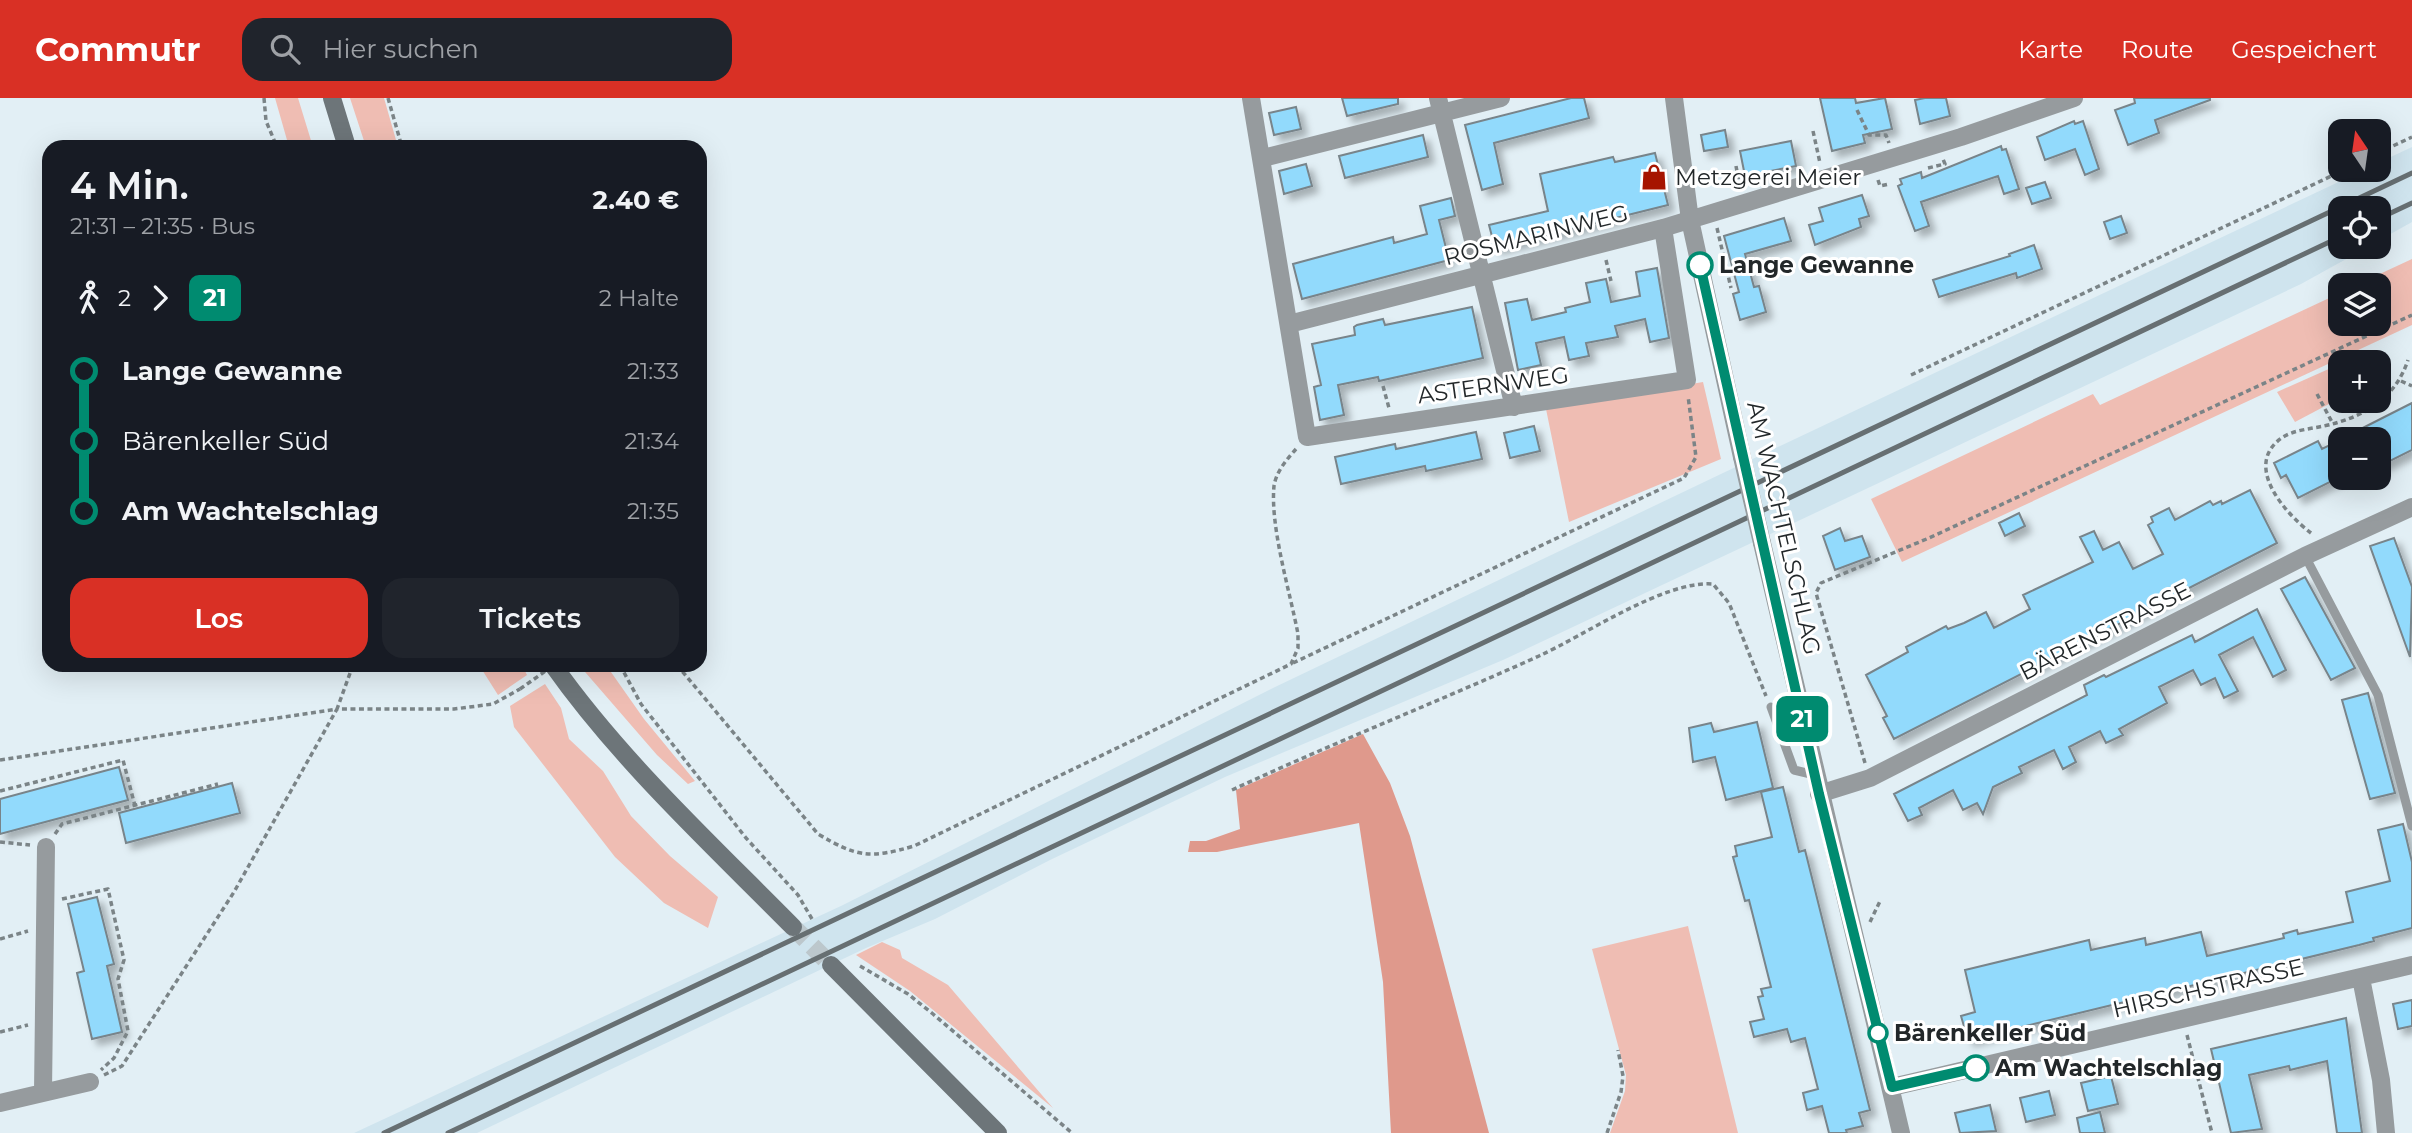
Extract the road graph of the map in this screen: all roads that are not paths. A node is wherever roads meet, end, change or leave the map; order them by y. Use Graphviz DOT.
graph roads {
  1 [pos="332,98"];
  2 [pos="1251,98"];
  3 [pos="1501,98"];
  4 [pos="1674,98"];
  5 [pos="2074,98"];
  6 [pos="1440,105"];
  7 [pos="344,140"];
  8 [pos="1263,158"];
  9 [pos="1690,220"];
  10 [pos="1663,228"];
  11 [pos="1483,273"];
  12 [pos="1289,324"];
  13 [pos="1514,407"];
  14 [pos="2412,508"];
  15 [pos="2305,556"];
  16 [pos="559,672"];
  17 [pos="1771,707"];
  18 [pos="1815,775"];
  19 [pos="1819,794"];
  20 [pos="2412,826"];
  21 [pos="46,847"];
  22 [pos="793,927"];
  23 [pos="831,965"];
  24 [pos="2412,965"];
  25 [pos="2361,978"];
  26 [pos="90,1082"];
  27 [pos="1892,1087"];
  28 [pos="43,1092"];
  29 [pos="0,1103"];
  30 [pos="998,1133"];
  31 [pos="1901,1133"];
  32 [pos="2386,1133"];
  1 -- 7 [label="main road"];
  2 -- 8 [label="street"];
  3 -- 6 [label="street"];
  4 -- 9 [label="street, AM WACHTELSCHLAG"];
  5 -- 9 [label="street, ROSMARINWEG"];
  6 -- 8 [label="street"];
  6 -- 11 [label="street"];
  8 -- 12 [label="street"];
  9 -- 10 [label="street, ROSMARINWEG"];
  9 -- 18 [label="street, AM WACHTELSCHLAG, bridge"];
  10 -- 11 [label="street, ROSMARINWEG"];
  10 -- 13 [label="street, ASTERNWEG"];
  11 -- 12 [label="street, ROSMARINWEG"];
  11 -- 13 [label="street"];
  12 -- 13 [label="street, ASTERNWEG"];
  14 -- 15 [label="street, BÄRENSTRASSE"];
  15 -- 19 [label="street, BÄRENSTRASSE"];
  15 -- 20 [label="lane"];
  16 -- 22 [label="main road"];
  17 -- 18 [label="lane"];
  18 -- 19 [label="street, AM WACHTELSCHLAG"];
  19 -- 27 [label="street, AM WACHTELSCHLAG"];
  21 -- 28 [label="street"];
  23 -- 30 [label="main road"];
  24 -- 25 [label="street, HIRSCHSTRASSE"];
  25 -- 27 [label="street, HIRSCHSTRASSE"];
  25 -- 32 [label="street"];
  26 -- 28 [label="street"];
  27 -- 31 [label="street, AM WACHTELSCHLAG"];
  28 -- 29 [label="street"];
}
